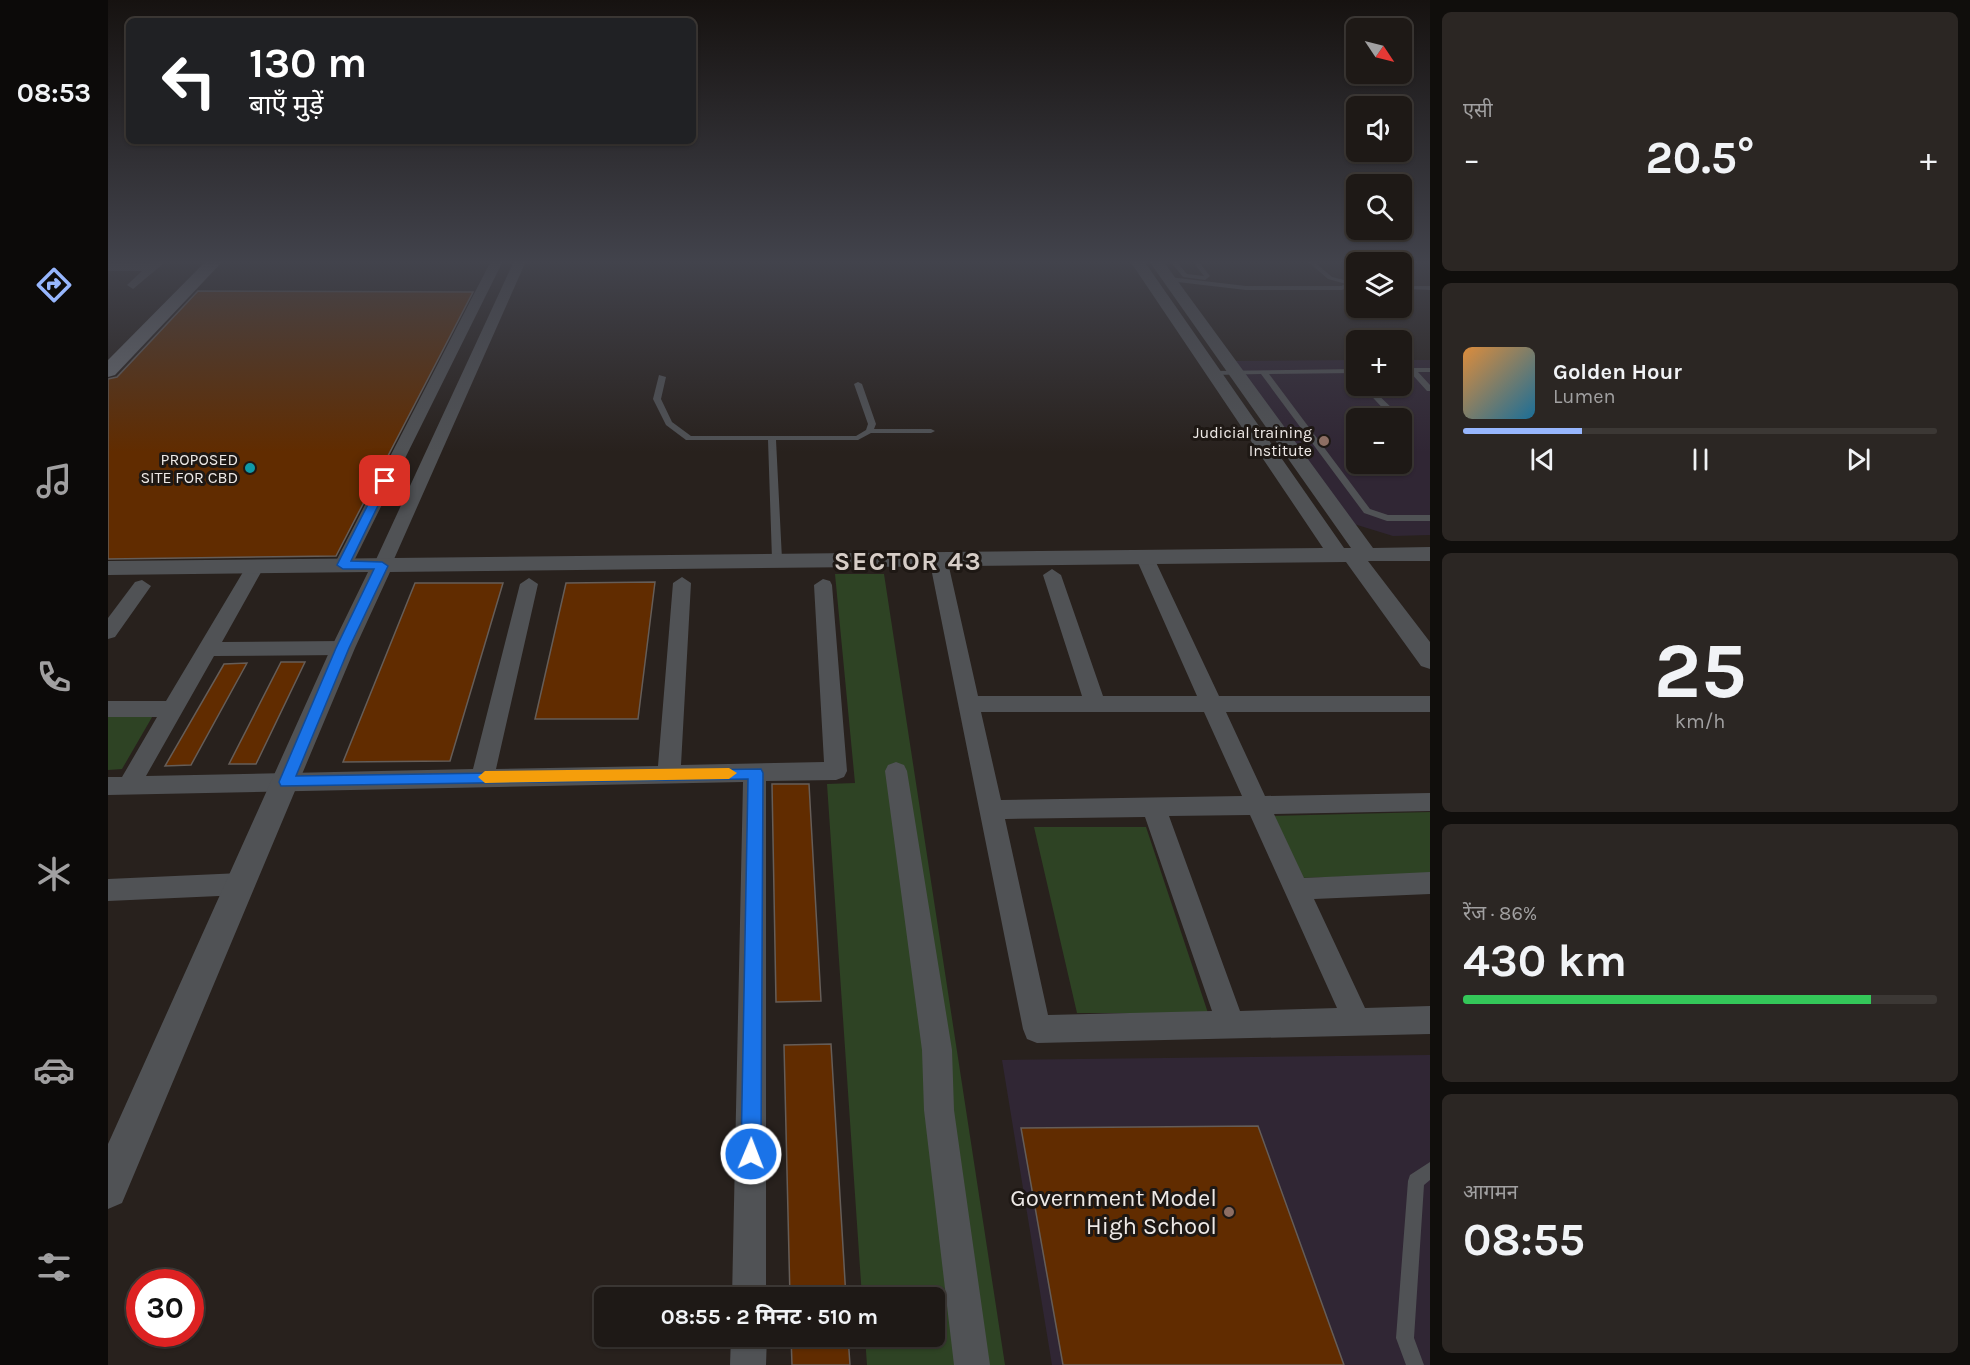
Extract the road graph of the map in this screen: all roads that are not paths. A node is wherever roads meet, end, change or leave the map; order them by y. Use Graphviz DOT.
graph roads {
  1 [pos="134,325"];
  2 [pos="153,325"];
  3 [pos="465,325"];
  4 [pos="491,325"];
  5 [pos="1180,325"];
  6 [pos="1206,325"];
  7 [pos="108,351"];
  8 [pos="1412,370"];
  9 [pos="1430,370"];
  10 [pos="108,371"];
  11 [pos="1213,373"];
  12 [pos="1237,373"];
  13 [pos="1264,373"];
  14 [pos="1346,373"];
  15 [pos="662,377"];
  16 [pos="858,384"];
  17 [pos="1430,389"];
  18 [pos="1375,396"];
  19 [pos="1387,408"];
  20 [pos="931,430"];
  21 [pos="869,431"];
  22 [pos="772,438"];
  23 [pos="1430,518"];
  24 [pos="1430,554"];
  25 [pos="1352,555"];
  26 [pos="1144,556"];
  27 [pos="938,558"];
  28 [pos="777,560"];
  29 [pos="343,565"];
  30 [pos="382,566"];
  31 [pos="255,567"];
  32 [pos="108,568"];
  33 [pos="1052,575"];
  34 [pos="682,583"];
  35 [pos="529,584"];
  36 [pos="823,585"];
  37 [pos="142,586"];
  38 [pos="108,632"];
  39 [pos="343,648"];
  40 [pos="206,649"];
  41 [pos="1430,660"];
  42 [pos="968,704"];
  43 [pos="1095,704"];
  44 [pos="1212,704"];
  45 [pos="1430,704"];
  46 [pos="172,709"];
  47 [pos="108,710"];
  48 [pos="896,771"];
  49 [pos="755,773"];
  50 [pos="669,775"];
  51 [pos="483,777"];
  52 [pos="286,782"];
  53 [pos="118,786"];
  54 [pos="1430,802"];
  55 [pos="1258,806"];
  56 [pos="1154,807"];
  57 [pos="990,810"];
  58 [pos="1430,883"];
  59 [pos="242,884"];
  60 [pos="1297,889"];
  61 [pos="108,890"];
  62 [pos="1430,1020"];
  63 [pos="1357,1022"];
  64 [pos="1231,1025"];
  65 [pos="1430,1170"];
  66 [pos="108,1190"];
  67 [pos="749,1287"];
  68 [pos="748,1347"];
  69 [pos="748,1365"];
  70 [pos="972,1365"];
  71 [pos="1415,1365"];
  1 -- 7 [label="main road"];
  2 -- 10 [label="main road"];
  3 -- 29 [label="street"];
  4 -- 30 [label="street"];
  5 -- 11 [label="street"];
  6 -- 12 [label="street"];
  8 -- 9 [label="lane"];
  8 -- 17 [label="lane"];
  11 -- 12 [label="lane"];
  11 -- 25 [label="street"];
  12 -- 13 [label="lane"];
  12 -- 25 [label="street"];
  13 -- 14 [label="lane"];
  13 -- 23 [label="lane"];
  15 -- 22 [label="lane"];
  16 -- 21 [label="lane"];
  18 -- 19 [label="lane"];
  20 -- 21 [label="lane"];
  21 -- 22 [label="lane"];
  22 -- 28 [label="lane"];
  24 -- 25 [label="street"];
  25 -- 26 [label="street"];
  25 -- 41 [label="street"];
  26 -- 27 [label="street"];
  26 -- 44 [label="street"];
  27 -- 28 [label="street"];
  27 -- 42 [label="street"];
  28 -- 30 [label="street"];
  29 -- 30 [label="street"];
  29 -- 31 [label="street"];
  30 -- 39 [label="street"];
  31 -- 32 [label="street"];
  31 -- 40 [label="street"];
  33 -- 43 [label="street"];
  34 -- 50 [label="street"];
  35 -- 51 [label="street"];
  36 -- 49 [label="street"];
  37 -- 38 [label="street"];
  39 -- 40 [label="street"];
  39 -- 52 [label="street"];
  40 -- 46 [label="street"];
  42 -- 43 [label="street"];
  42 -- 57 [label="street"];
  43 -- 44 [label="street"];
  44 -- 45 [label="street"];
  44 -- 55 [label="street"];
  46 -- 47 [label="street"];
  46 -- 53 [label="street"];
  48 -- 70 [label="street"];
  49 -- 50 [label="street"];
  49 -- 67 [label="street"];
  50 -- 51 [label="street"];
  51 -- 52 [label="street"];
  52 -- 53 [label="street"];
  52 -- 59 [label="street"];
  54 -- 55 [label="street"];
  55 -- 56 [label="street"];
  55 -- 60 [label="street"];
  56 -- 57 [label="street"];
  56 -- 64 [label="street"];
  57 -- 64 [label="street"];
  58 -- 60 [label="street"];
  59 -- 61 [label="street"];
  59 -- 66 [label="street"];
  60 -- 63 [label="street"];
  62 -- 63 [label="street"];
  63 -- 64 [label="street"];
  65 -- 71 [label="lane"];
  68 -- 69 [label="street"];
}
